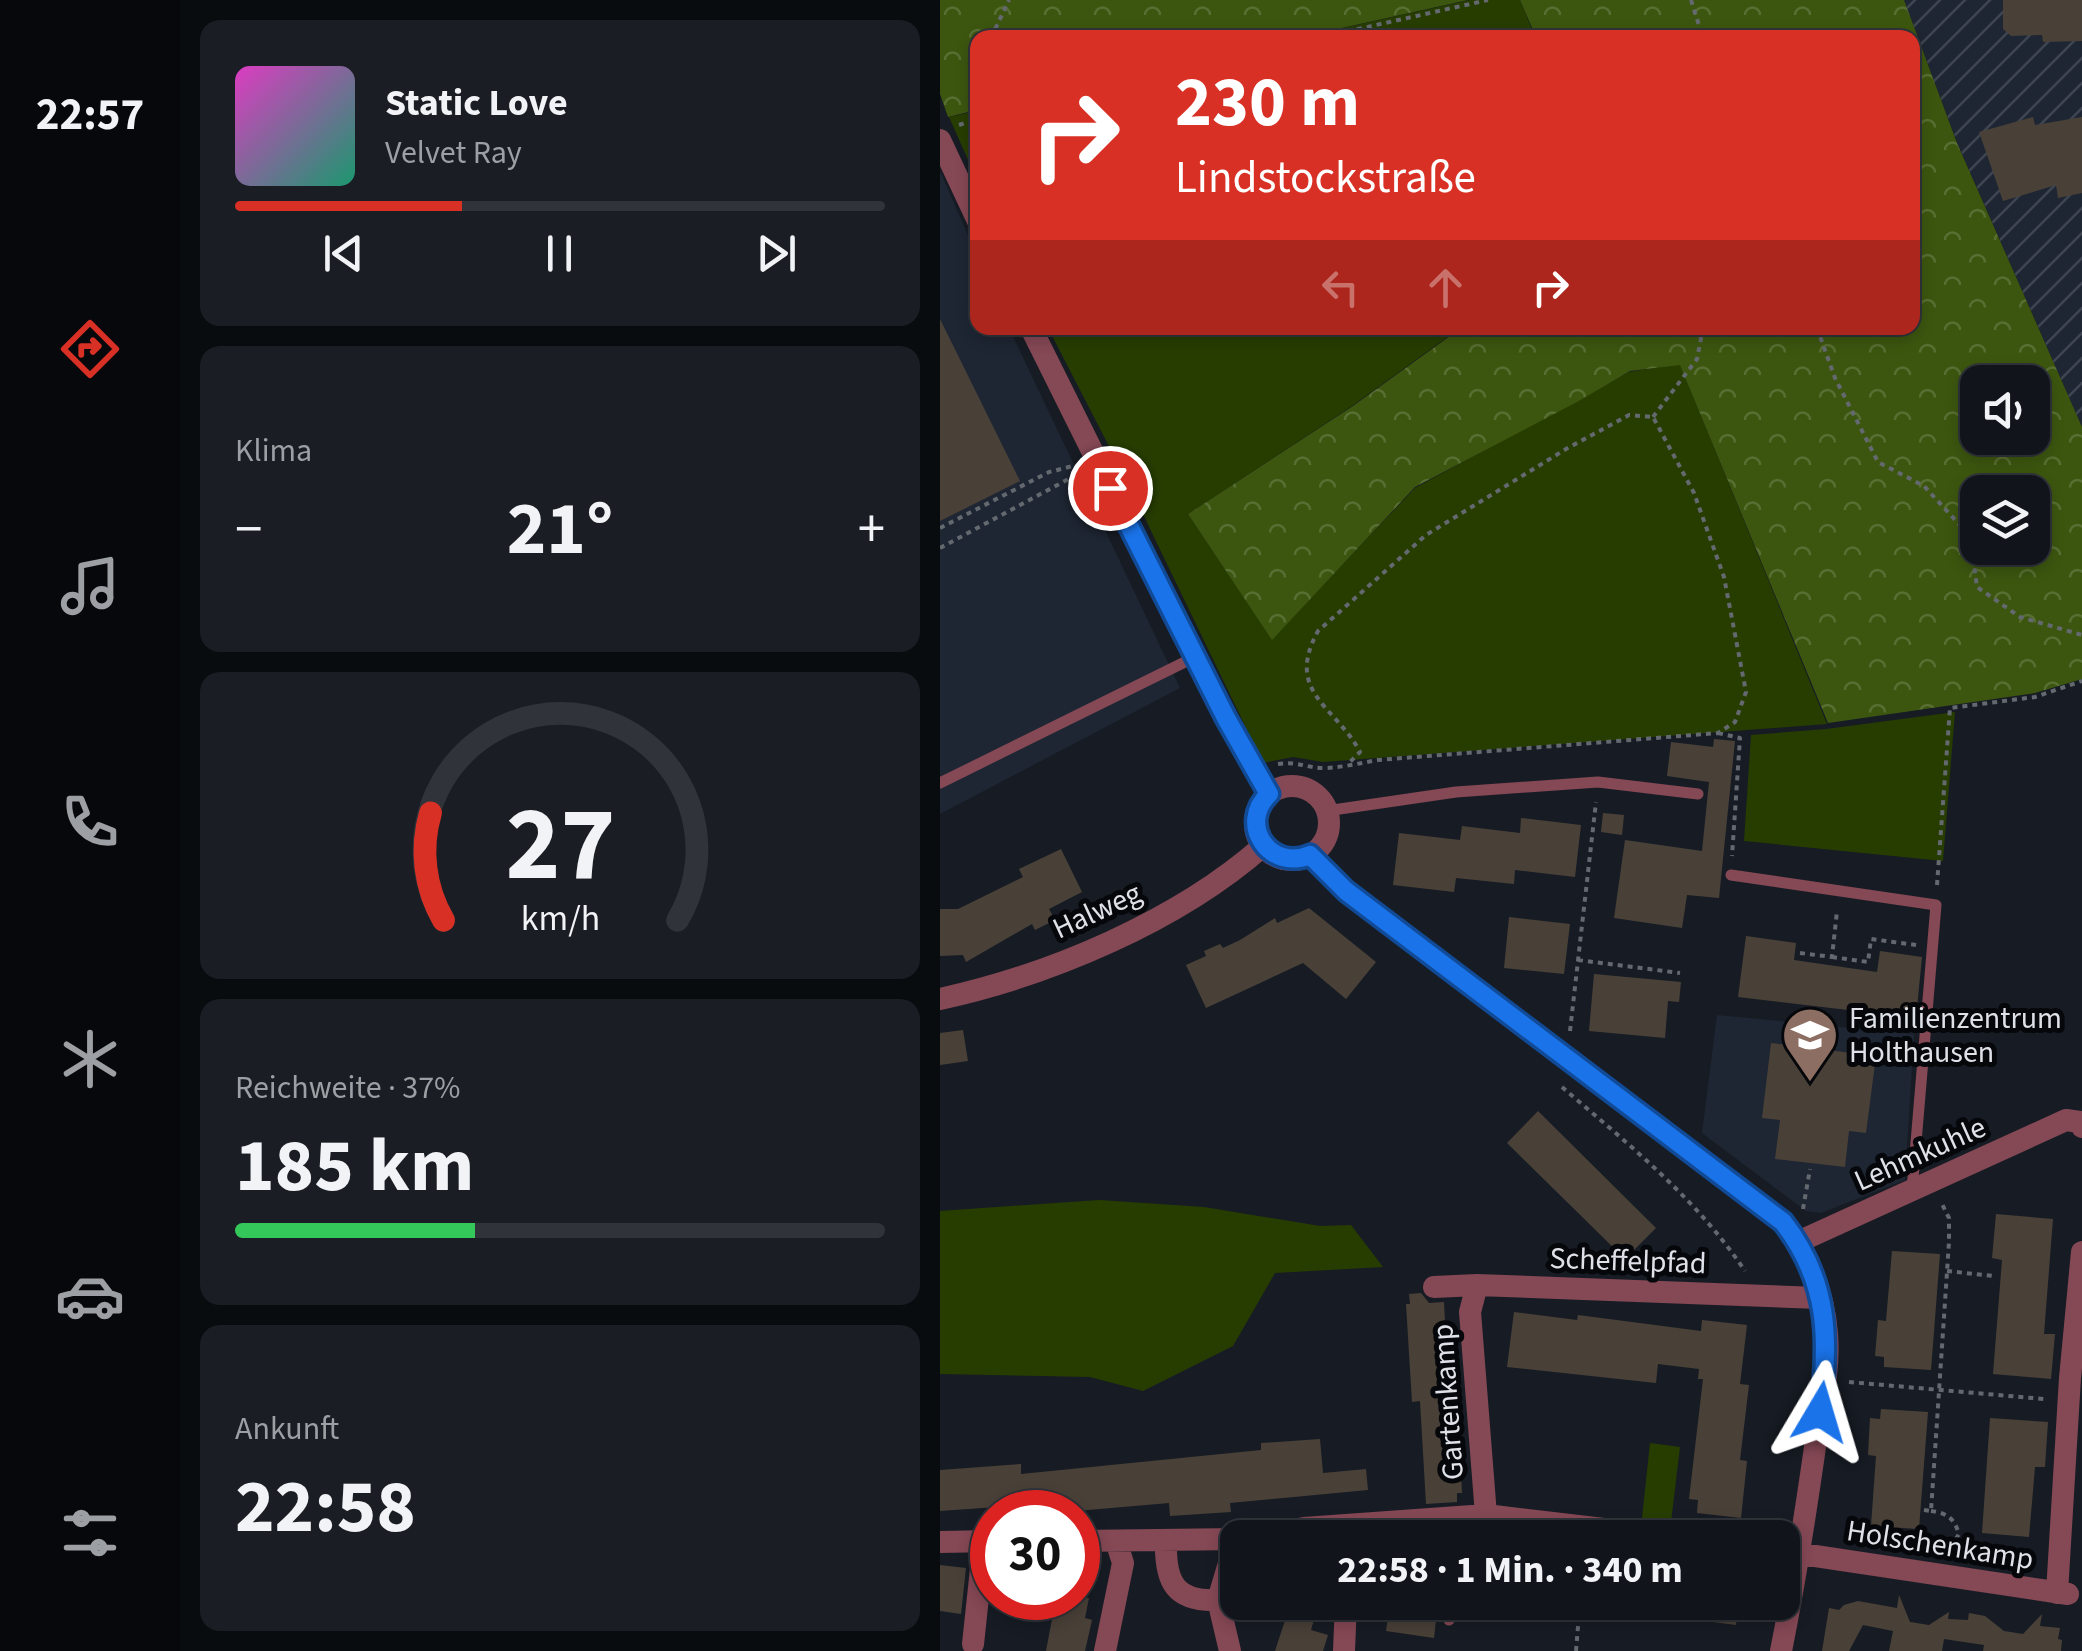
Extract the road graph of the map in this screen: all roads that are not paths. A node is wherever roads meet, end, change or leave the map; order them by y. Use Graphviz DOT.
graph roads {
  1 [pos="940,140"];
  2 [pos="970,204"];
  3 [pos="1034,335"];
  4 [pos="1195,656"];
  5 [pos="940,783"];
  6 [pos="1269,794"];
  7 [pos="1698,794"];
  8 [pos="1326,811"];
  9 [pos="1263,846"];
  10 [pos="1310,855"];
  11 [pos="1730,875"];
  12 [pos="940,999"];
  13 [pos="2074,1124"];
  14 [pos="1921,1186"];
  15 [pos="1798,1242"];
  16 [pos="2082,1252"];
  17 [pos="1477,1285"];
  18 [pos="1434,1287"];
  19 [pos="1820,1298"];
  20 [pos="1486,1515"];
  21 [pos="1475,1520"];
  22 [pos="1552,1520"];
  23 [pos="1797,1520"];
  24 [pos="1220,1540"];
  25 [pos="970,1541"];
  26 [pos="1100,1541"];
  27 [pos="1116,1541"];
  28 [pos="940,1542"];
  29 [pos="1166,1542"];
  30 [pos="1800,1553"];
  31 [pos="1220,1594"];
  32 [pos="1218,1600"];
  33 [pos="976,1620"];
  34 [pos="1345,1620"];
  35 [pos="1784,1620"];
  36 [pos="973,1644"];
  37 [pos="1104,1651"];
  38 [pos="1230,1651"];
  39 [pos="1344,1651"];
  40 [pos="1781,1651"];
  1 -- 2 [label="street"];
  3 -- 4 [label="street"];
  4 -- 5 [label="lane"];
  4 -- 6 [label="street"];
  6 -- 8 [label="street"];
  6 -- 9 [label="street"];
  7 -- 8 [label="lane"];
  8 -- 10 [label="street"];
  9 -- 10 [label="street"];
  9 -- 12 [label="street, Halweg"];
  10 -- 15 [label="street"];
  11 -- 14 [label="lane"];
  13 -- 14 [label="street, Lehmkuhle"];
  14 -- 15 [label="street, Lehmkuhle"];
  15 -- 19 [label="street"];
  16 -- 30 [label="street, Holschenkamp"];
  17 -- 18 [label="street, Scheffelpfad"];
  17 -- 19 [label="street, Scheffelpfad"];
  17 -- 20 [label="street, Gartenkamp"];
  19 -- 23 [label="street"];
  20 -- 21 [label="street, Gartenkamp"];
  20 -- 22 [label="street, Gartenkamp"];
  24 -- 29 [label="street"];
  25 -- 28 [label="street"];
  26 -- 27 [label="street"];
  27 -- 29 [label="street"];
  27 -- 37 [label="street"];
  29 -- 32 [label="street"];
  31 -- 32 [label="street"];
  32 -- 38 [label="street"];
  33 -- 36 [label="street"];
  34 -- 39 [label="street"];
  35 -- 40 [label="street"];
}
